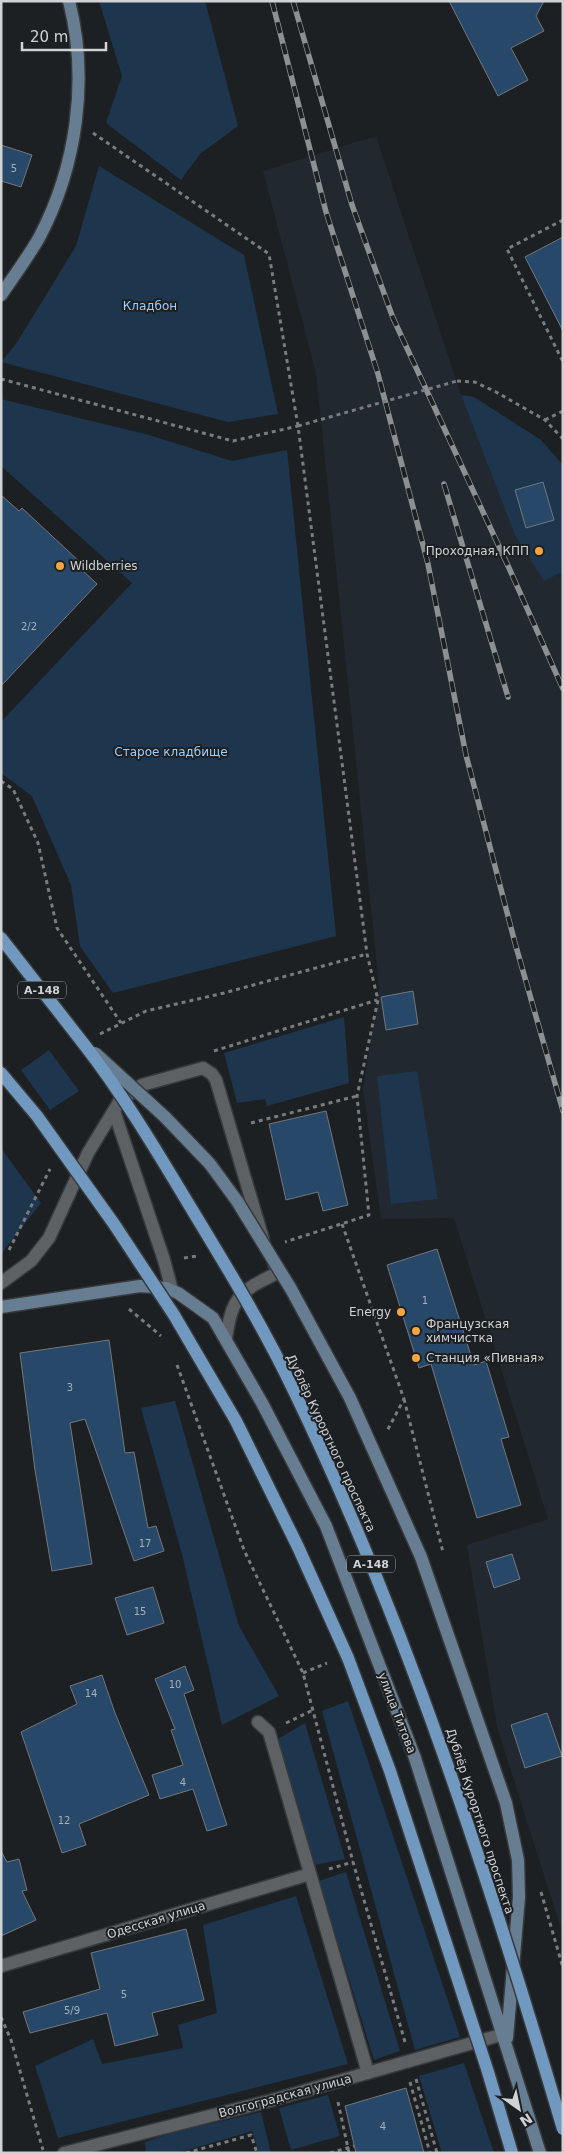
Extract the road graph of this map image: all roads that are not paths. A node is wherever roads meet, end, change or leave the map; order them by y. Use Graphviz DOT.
graph roads {
  1 [pos="69,1"];
  2 [pos="1,295"];
  3 [pos="1,938"];
  4 [pos="83,1043"];
  5 [pos="1,1073"];
  6 [pos="114,1111"];
  7 [pos="1,1283"];
  8 [pos="172,1290"];
  9 [pos="1,1307"];
  10 [pos="226,1339"];
  11 [pos="258,1722"];
  12 [pos="310,1874"];
  13 [pos="1,1966"];
  14 [pos="505,2039"];
  15 [pos="368,2073"];
  16 [pos="563,2129"];
  17 [pos="64,2153"];
  18 [pos="512,2153"];
  19 [pos="540,2153"];
  1 -- 2 [label="main road"];
  3 -- 4 [label="main road, Дублёр Курортного проспекта / А-148"];
  4 -- 14 [label="main road, А-148, bridge"];
  4 -- 16 [label="main road, Дублёр Курортного проспекта / А-148, bridge"];
  5 -- 18 [label="main road, bridge"];
  6 -- 7 [label="street"];
  6 -- 8 [label="street"];
  6 -- 10 [label="street"];
  8 -- 9 [label="main road"];
  8 -- 10 [label="main road, улица Титова"];
  10 -- 14 [label="main road, улица Титова"];
  11 -- 12 [label="street"];
  12 -- 13 [label="street, Одесская улица"];
  12 -- 15 [label="street"];
  14 -- 15 [label="street, Волгоградская улица"];
  14 -- 19 [label="main road, улица Титова"];
  15 -- 17 [label="street, Волгоградская улица"];
}
